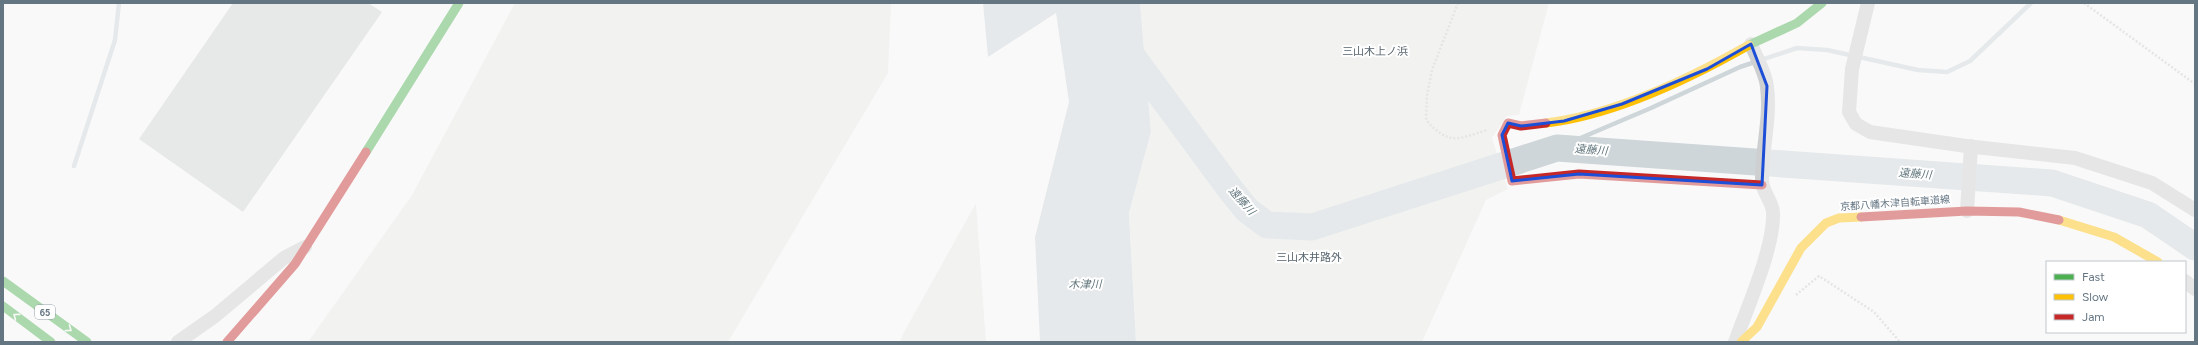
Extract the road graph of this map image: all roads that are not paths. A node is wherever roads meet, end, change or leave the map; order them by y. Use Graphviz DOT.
graph roads {
  1 [pos="459,3"];
  2 [pos="1822,3"];
  3 [pos="1868,3"];
  4 [pos="1751,44"];
  5 [pos="1971,152"];
  6 [pos="1762,186"];
  7 [pos="1968,205"];
  8 [pos="2195,210"];
  9 [pos="306,246"];
  10 [pos="2156,261"];
  11 [pos="3,281"];
  12 [pos="2186,282"];
  13 [pos="2195,289"];
  14 [pos="3,306"];
  15 [pos="51,342"];
  16 [pos="87,342"];
  17 [pos="178,342"];
  18 [pos="227,342"];
  19 [pos="1735,342"];
  20 [pos="1741,342"];
  1 -- 9 [label="street"];
  2 -- 4 [label="street"];
  3 -- 5 [label="street"];
  4 -- 6 [label="street"];
  4 -- 6 [label="street"];
  5 -- 7 [label="street"];
  5 -- 8 [label="street"];
  6 -- 19 [label="street"];
  7 -- 10 [label="street"];
  7 -- 20 [label="street"];
  9 -- 17 [label="street"];
  9 -- 18 [label="street"];
  11 -- 16 [label="street, 65, one-way"];
  12 -- 13 [label="street"];
  15 -- 14 [label="street, 65, one-way"];
}
